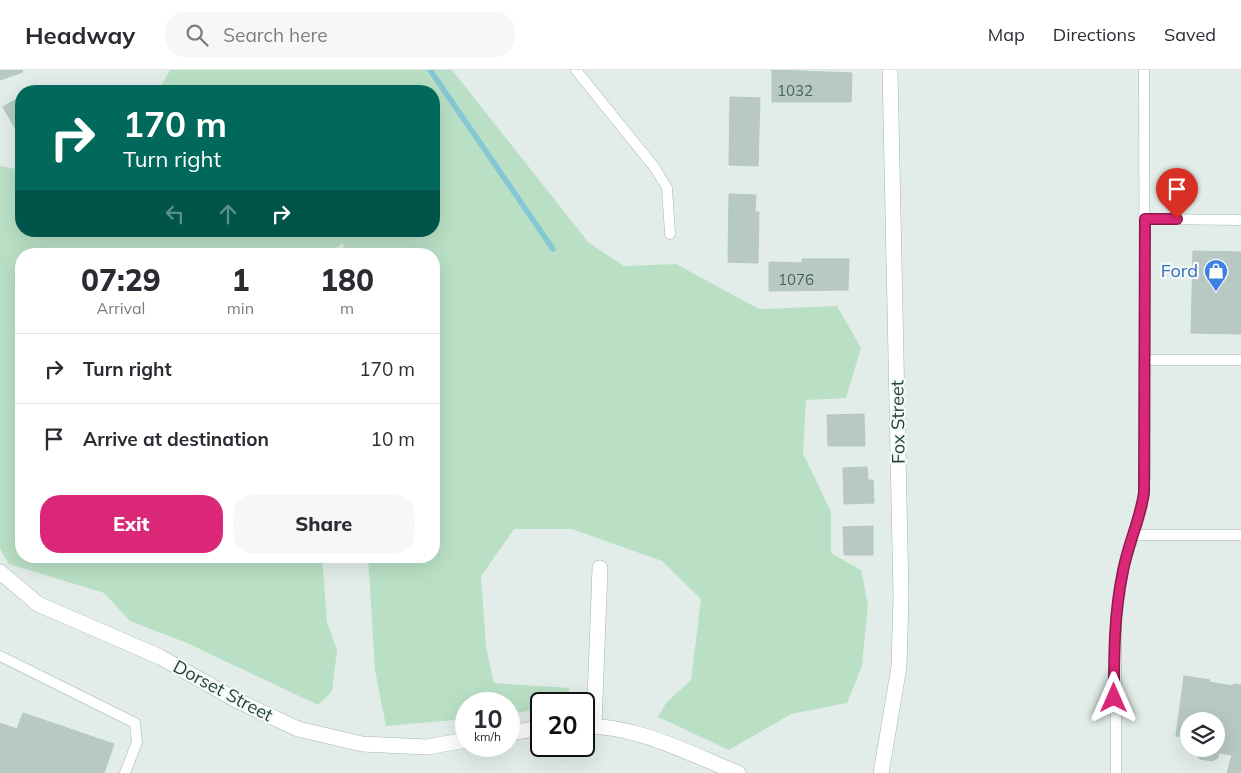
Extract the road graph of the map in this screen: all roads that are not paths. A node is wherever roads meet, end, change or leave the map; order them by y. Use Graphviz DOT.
graph roads {
  1 [pos="576,70"];
  2 [pos="890,70"];
  3 [pos="1144,70"];
  4 [pos="1145,219"];
  5 [pos="1241,220"];
  6 [pos="670,234"];
  7 [pos="1146,360"];
  8 [pos="1241,360"];
  9 [pos="1134,535"];
  10 [pos="1241,535"];
  11 [pos="600,568"];
  12 [pos="0,572"];
  13 [pos="0,656"];
  14 [pos="591,692"];
  15 [pos="595,727"];
  16 [pos="455,742"];
  17 [pos="125,773"];
  18 [pos="738,773"];
  19 [pos="881,773"];
  20 [pos="1116,773"];
  1 -- 6 [label="lane"];
  2 -- 19 [label="street, Fox Street"];
  3 -- 4 [label="lane"];
  4 -- 5 [label="lane"];
  4 -- 7 [label="lane"];
  7 -- 8 [label="lane"];
  7 -- 9 [label="lane"];
  9 -- 10 [label="lane"];
  9 -- 20 [label="lane"];
  11 -- 14 [label="street"];
  12 -- 16 [label="street, Dorset Street"];
  13 -- 17 [label="lane"];
  15 -- 18 [label="street"];
}
